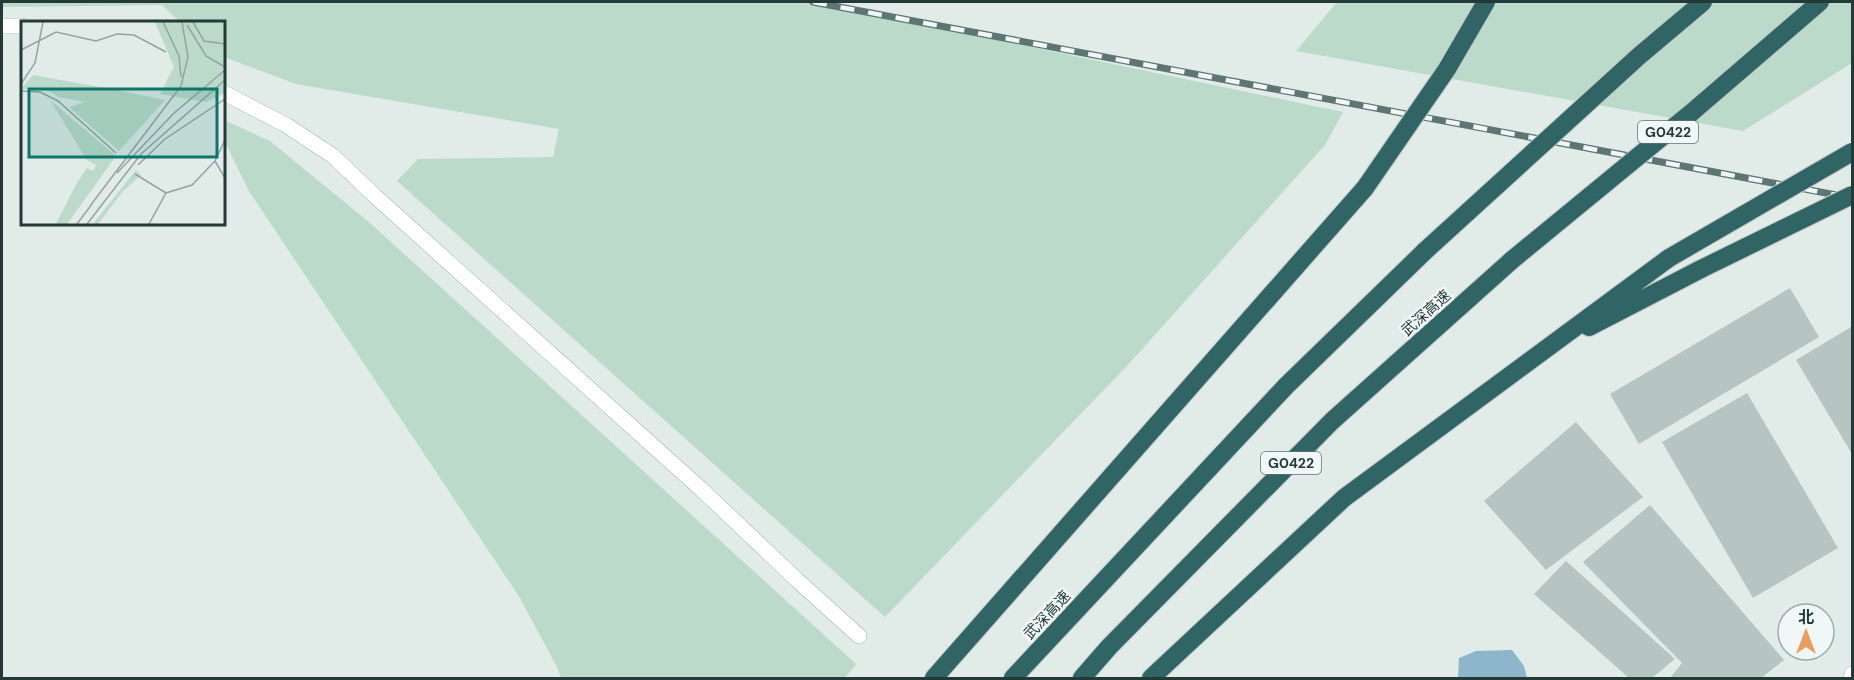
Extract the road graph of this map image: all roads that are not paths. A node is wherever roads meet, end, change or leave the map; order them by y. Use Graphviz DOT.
graph roads {
  1 [pos="1472,2"];
  2 [pos="1486,2"];
  3 [pos="1703,2"];
  4 [pos="1820,2"];
  5 [pos="2,26"];
  6 [pos="21,26"];
  7 [pos="1447,69"];
  8 [pos="225,94"];
  9 [pos="1852,152"];
  10 [pos="1852,195"];
  11 [pos="1534,356"];
  12 [pos="859,636"];
  13 [pos="1852,674"];
  14 [pos="934,678"];
  15 [pos="1013,678"];
  16 [pos="1082,678"];
  17 [pos="1151,678"];
  18 [pos="1851,678"];
  1 -- 7 [label="highway"];
  2 -- 7 [label="highway"];
  3 -- 15 [label="highway, 武深高速, bridge"];
  4 -- 16 [label="highway, 武深高速 / G0422, bridge"];
  5 -- 6 [label="lane"];
  7 -- 14 [label="highway, bridge"];
  8 -- 12 [label="lane"];
  9 -- 11 [label="highway, bridge"];
  10 -- 11 [label="highway, bridge"];
  11 -- 17 [label="highway"];
  13 -- 18 [label="lane"];
}
